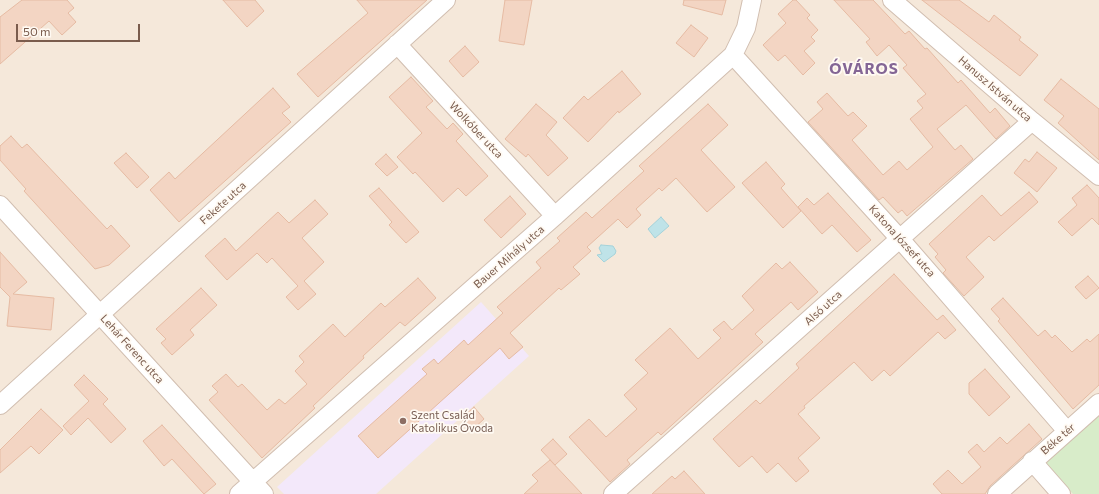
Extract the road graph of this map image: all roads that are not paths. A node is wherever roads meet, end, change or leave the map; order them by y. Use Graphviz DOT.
graph roads {
  1 [pos="446,0"];
  2 [pos="752,0"];
  3 [pos="892,0"];
  4 [pos="397,44"];
  5 [pos="733,55"];
  6 [pos="1032,121"];
  7 [pos="1099,176"];
  8 [pos="0,205"];
  9 [pos="555,216"];
  10 [pos="900,239"];
  11 [pos="100,315"];
  12 [pos="1099,403"];
  13 [pos="0,405"];
  14 [pos="1067,431"];
  15 [pos="1032,461"];
  16 [pos="258,488"];
  17 [pos="239,494"];
  18 [pos="613,494"];
  19 [pos="997,494"];
  20 [pos="1061,494"];
  1 -- 4 [label="street, Fekete utca"];
  2 -- 5 [label="street, Bauer Mihály utca"];
  3 -- 6 [label="street, Hanusz István utca"];
  4 -- 9 [label="street, Wolkóber utca"];
  4 -- 11 [label="street, Fekete utca"];
  5 -- 9 [label="street, Bauer Mihály utca"];
  5 -- 10 [label="street, Katona József utca"];
  6 -- 7 [label="street, Hanusz István utca"];
  6 -- 10 [label="street, Alsó utca"];
  8 -- 11 [label="street, Lehár Ferenc utca"];
  9 -- 16 [label="street, Bauer Mihály utca"];
  10 -- 14 [label="street, Katona József utca"];
  10 -- 18 [label="street, Alsó utca"];
  11 -- 13 [label="street, Fekete utca"];
  11 -- 16 [label="street, Lehár Ferenc utca"];
  12 -- 14 [label="street, Béke tér"];
  14 -- 15 [label="street, Béke tér"];
  15 -- 19 [label="street"];
  15 -- 20 [label="street, Béke tér"];
  16 -- 17 [label="street, Bauer Mihály utca"];
}
